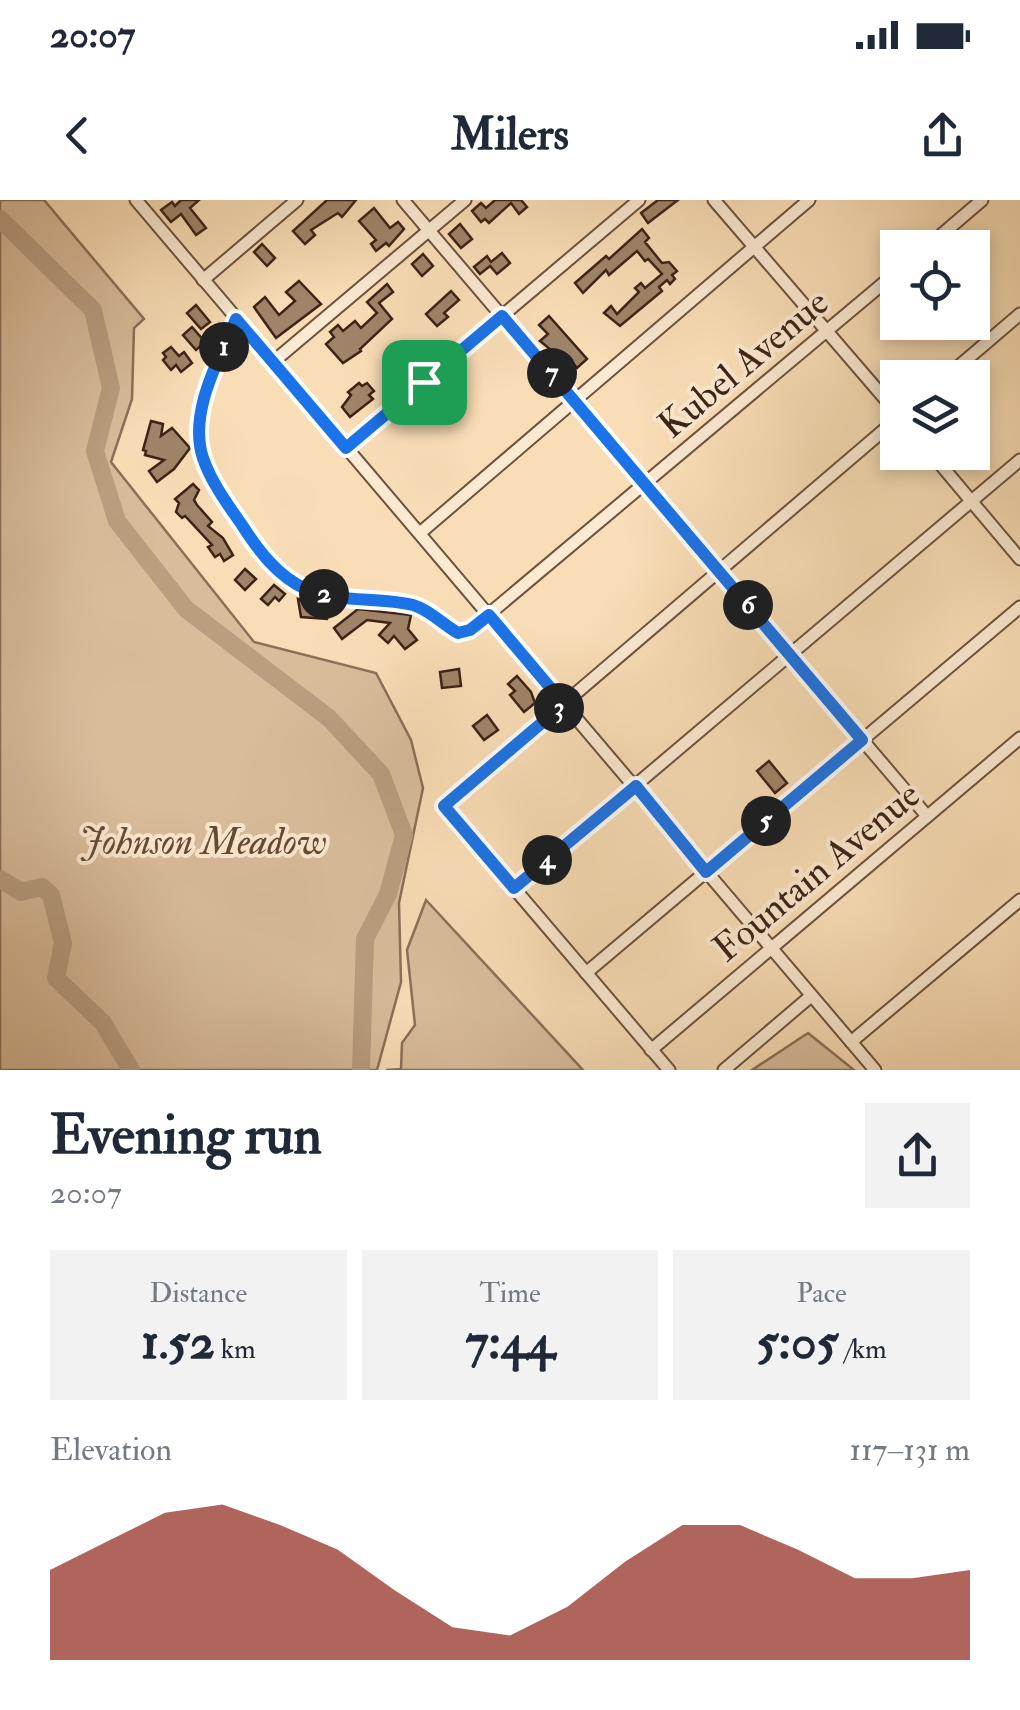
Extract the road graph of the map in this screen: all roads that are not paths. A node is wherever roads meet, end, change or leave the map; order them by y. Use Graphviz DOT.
graph roads {
  1 [pos="136,200"];
  2 [pos="297,200"];
  3 [pos="403,200"];
  4 [pos="465,200"];
  5 [pos="639,200"];
  6 [pos="714,200"];
  7 [pos="810,200"];
  8 [pos="982,200"];
  9 [pos="947,230"];
  10 [pos="428,231"];
  11 [pos="754,247"];
  12 [pos="203,280"];
  13 [pos="880,287"];
  14 [pos="1020,314"];
  15 [pos="502,316"];
  16 [pos="236,319"];
  17 [pos="826,332"];
  18 [pos="966,360"];
  19 [pos="273,362"];
  20 [pos="880,395"];
  21 [pos="576,401"];
  22 [pos="880,431"];
  23 [pos="346,448"];
  24 [pos="1020,460"];
  25 [pos="945,470"];
  26 [pos="646,485"];
  27 [pos="971,502"];
  28 [pos="420,533"];
  29 [pos="1020,559"];
  30 [pos="719,570"];
  31 [pos="1020,606"];
  32 [pos="489,615"];
  33 [pos="792,656"];
  34 [pos="564,704"];
  35 [pos="1020,738"];
  36 [pos="862,740"];
  37 [pos="636,786"];
  38 [pos="928,816"];
  39 [pos="706,872"];
  40 [pos="514,888"];
  41 [pos="1020,900"];
  42 [pos="770,948"];
  43 [pos="586,973"];
  44 [pos="811,996"];
  45 [pos="851,1042"];
  46 [pos="651,1050"];
  47 [pos="668,1070"];
  48 [pos="724,1070"];
  49 [pos="875,1070"];
  1 -- 12 [label="street"];
  2 -- 12 [label="street"];
  3 -- 10 [label="street"];
  4 -- 10 [label="street"];
  5 -- 15 [label="street"];
  6 -- 11 [label="street"];
  7 -- 11 [label="street"];
  8 -- 9 [label="street"];
  10 -- 15 [label="street"];
  10 -- 19 [label="street"];
  11 -- 17 [label="street"];
  11 -- 21 [label="street"];
  12 -- 16 [label="street"];
  13 -- 17 [label="street, Kubel Avenue"];
  14 -- 18 [label="street"];
  15 -- 21 [label="street"];
  15 -- 23 [label="street"];
  16 -- 19 [label="street"];
  16 -- 32 [label="street"];
  17 -- 20 [label="street"];
  17 -- 26 [label="street, Kubel Avenue"];
  19 -- 23 [label="street"];
  21 -- 26 [label="street"];
  21 -- 28 [label="street"];
  22 -- 30 [label="street"];
  23 -- 28 [label="street"];
  24 -- 27 [label="street"];
  25 -- 27 [label="street"];
  26 -- 30 [label="street"];
  26 -- 32 [label="street, Kubel Avenue"];
  27 -- 29 [label="street"];
  27 -- 33 [label="street"];
  28 -- 32 [label="street"];
  30 -- 33 [label="street"];
  30 -- 34 [label="street"];
  31 -- 36 [label="street"];
  32 -- 34 [label="street"];
  33 -- 36 [label="street"];
  33 -- 37 [label="street"];
  34 -- 37 [label="street"];
  34 -- 40 [label="street"];
  35 -- 38 [label="street, Fountain Avenue"];
  36 -- 38 [label="street"];
  36 -- 39 [label="street"];
  37 -- 39 [label="street"];
  37 -- 40 [label="street"];
  38 -- 42 [label="street, Fountain Avenue"];
  39 -- 42 [label="street"];
  39 -- 43 [label="street"];
  40 -- 43 [label="street"];
  41 -- 45 [label="street"];
  42 -- 44 [label="street"];
  42 -- 46 [label="street, Fountain Avenue"];
  43 -- 46 [label="street"];
  44 -- 45 [label="street"];
  44 -- 48 [label="street"];
  45 -- 49 [label="street"];
  46 -- 47 [label="street"];
}
